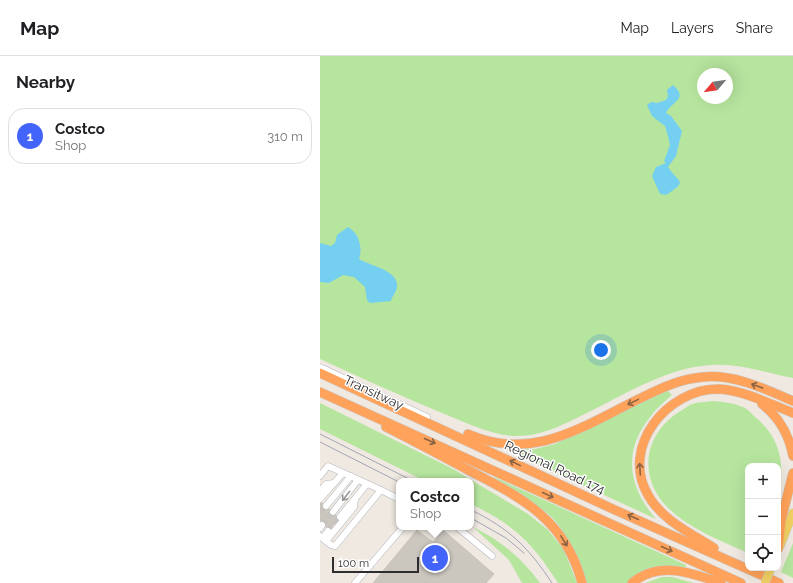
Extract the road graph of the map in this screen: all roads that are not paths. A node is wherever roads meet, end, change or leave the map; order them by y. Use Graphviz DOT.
graph roads {
  1 [pos="320,367"];
  2 [pos="320,373"];
  3 [pos="335,380"];
  4 [pos="320,392"];
  5 [pos="330,397"];
  6 [pos="754,398"];
  7 [pos="793,401"];
  8 [pos="793,413"];
  9 [pos="427,417"];
  10 [pos="793,456"];
  11 [pos="342,472"];
  12 [pos="793,473"];
  13 [pos="320,476"];
  14 [pos="351,476"];
  15 [pos="358,480"];
  16 [pos="334,483"];
  17 [pos="367,484"];
  18 [pos="381,490"];
  19 [pos="320,491"];
  20 [pos="320,498"];
  21 [pos="396,498"];
  22 [pos="355,499"];
  23 [pos="326,506"];
  24 [pos="333,512"];
  25 [pos="793,514"];
  26 [pos="340,517"];
  27 [pos="400,530"];
  28 [pos="461,530"];
  29 [pos="328,531"];
  30 [pos="780,535"];
  31 [pos="323,538"];
  32 [pos="781,543"];
  33 [pos="492,556"];
  34 [pos="732,562"];
  35 [pos="770,571"];
  36 [pos="355,583"];
  37 [pos="582,583"];
  38 [pos="632,583"];
  39 [pos="721,583"];
  40 [pos="741,583"];
  41 [pos="765,583"];
  42 [pos="779,583"];
  1 -- 9 [label="lane, Transitway"];
  2 -- 3 [label="highway, Regional Road 174"];
  3 -- 9 [label="highway"];
  34 -- 3 [label="highway, Regional Road 174, one-way"];
  4 -- 5 [label="highway"];
  5 -- 37 [label="highway, one-way"];
  5 -- 40 [label="highway, one-way"];
  6 -- 8 [label="highway"];
  6 -- 10 [label="highway"];
  34 -- 6 [label="highway, one-way"];
  7 -- 9 [label="highway, one-way"];
  11 -- 13 [label="lane"];
  11 -- 14 [label="lane"];
  11 -- 16 [label="lane"];
  12 -- 30 [label="highway"];
  14 -- 15 [label="lane"];
  14 -- 23 [label="lane"];
  15 -- 17 [label="lane"];
  15 -- 24 [label="lane, one-way"];
  16 -- 19 [label="lane"];
  16 -- 20 [label="lane"];
  17 -- 18 [label="lane"];
  17 -- 22 [label="lane"];
  18 -- 21 [label="lane"];
  18 -- 31 [label="lane"];
  22 -- 26 [label="lane"];
  22 -- 31 [label="lane"];
  25 -- 32 [label="main road"];
  27 -- 36 [label="lane"];
  28 -- 33 [label="lane"];
  29 -- 31 [label="lane"];
  34 -- 42 [label="highway, Regional Road 174"];
  35 -- 41 [label="main road, bridge"];
  38 -- 39 [label="highway"];
}
